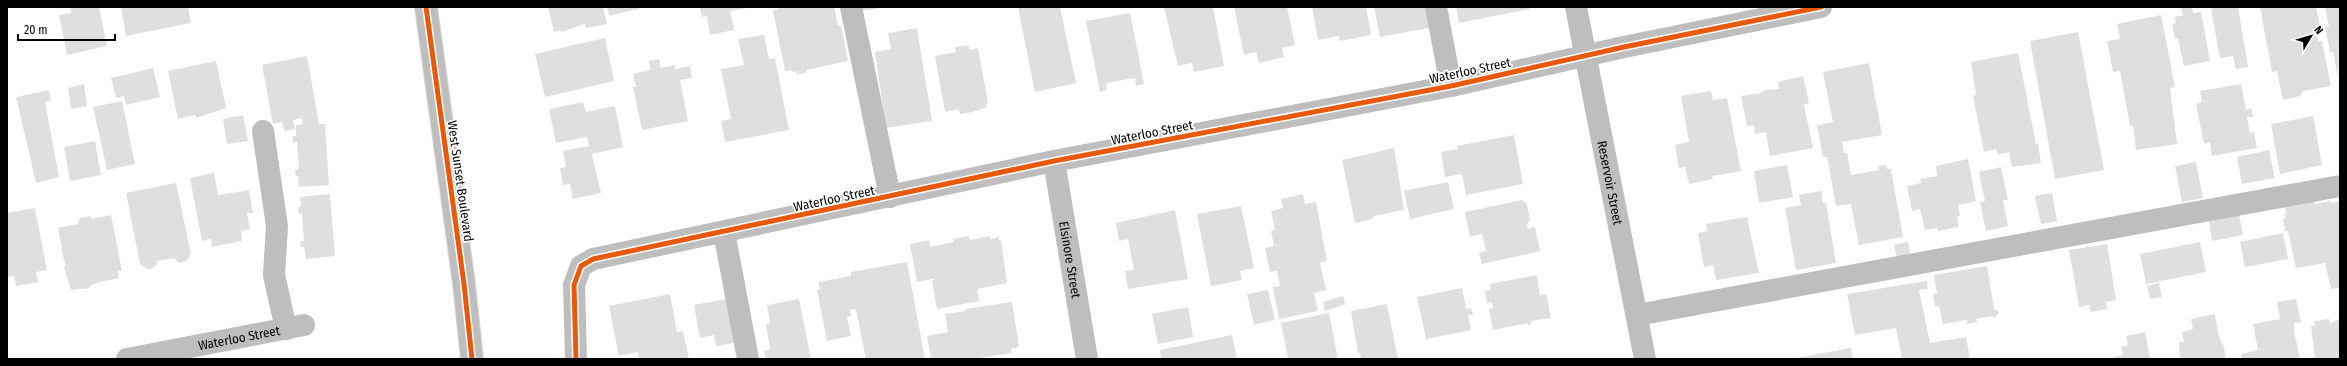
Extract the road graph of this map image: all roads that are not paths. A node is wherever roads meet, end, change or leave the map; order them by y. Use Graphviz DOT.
graph roads {
  1 [pos="426,7"];
  2 [pos="851,7"];
  3 [pos="1436,7"];
  4 [pos="1576,7"];
  5 [pos="1821,7"];
  6 [pos="1585,56"];
  7 [pos="1451,86"];
  8 [pos="263,131"];
  9 [pos="1054,161"];
  10 [pos="2340,186"];
  11 [pos="890,197"];
  12 [pos="724,232"];
  13 [pos="1637,316"];
  14 [pos="182,354"];
  15 [pos="127,359"];
  16 [pos="472,359"];
  17 [pos="576,359"];
  18 [pos="748,359"];
  19 [pos="1087,359"];
  20 [pos="1645,359"];
  1 -- 16 [label="street, West Sunset Boulevard"];
  2 -- 11 [label="street"];
  3 -- 7 [label="street"];
  4 -- 6 [label="street, Reservoir Street"];
  5 -- 6 [label="street, Waterloo Street"];
  6 -- 7 [label="street, Waterloo Street"];
  6 -- 13 [label="street, Reservoir Street"];
  7 -- 9 [label="street, Waterloo Street"];
  8 -- 14 [label="street, Waterloo Street"];
  9 -- 11 [label="street, Waterloo Street"];
  9 -- 19 [label="street, Elsinore Street"];
  10 -- 13 [label="street"];
  11 -- 12 [label="street, Waterloo Street"];
  12 -- 17 [label="street, Waterloo Street"];
  12 -- 18 [label="street"];
  13 -- 20 [label="street, Reservoir Street"];
  14 -- 15 [label="street, Waterloo Street"];
}
